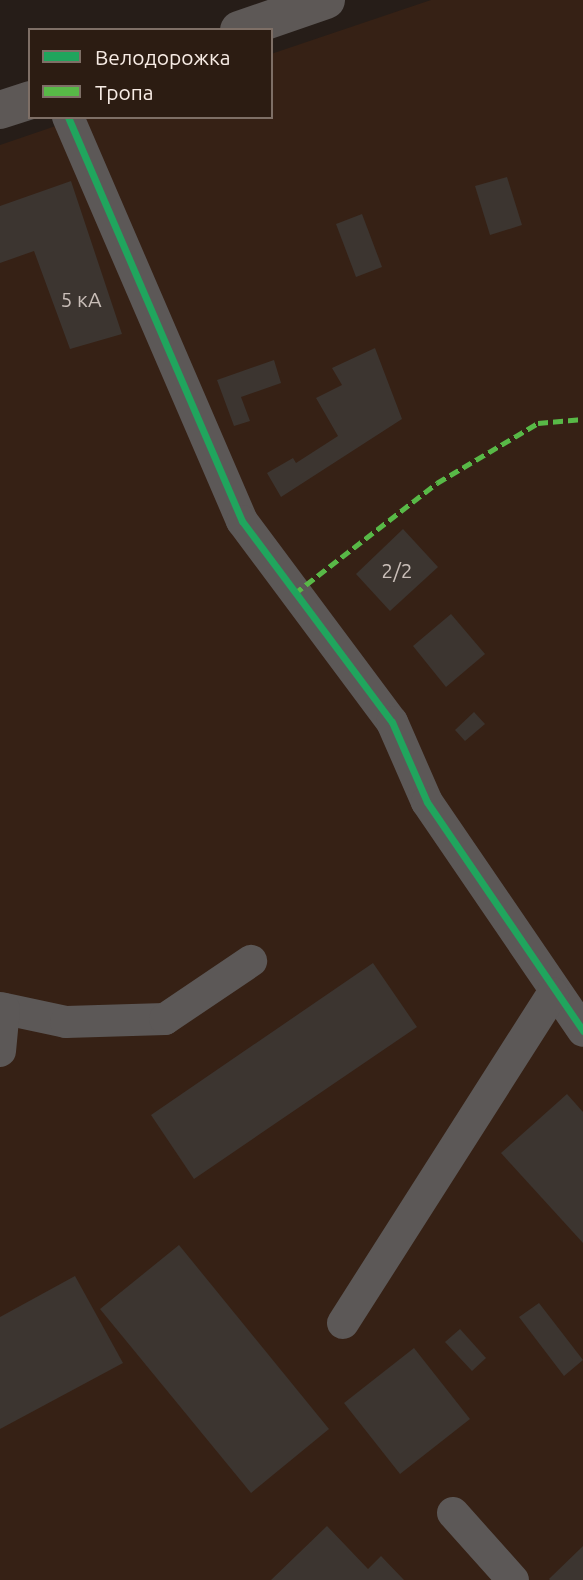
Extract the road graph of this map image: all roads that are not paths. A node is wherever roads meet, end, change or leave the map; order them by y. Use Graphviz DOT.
graph roads {
  1 [pos="326,0"];
  2 [pos="245,28"];
  3 [pos="28,101"];
  4 [pos="0,110"];
  5 [pos="69,119"];
  6 [pos="251,961"];
  7 [pos="553,993"];
  8 [pos="2,1008"];
  9 [pos="583,1031"];
  10 [pos="0,1051"];
  11 [pos="343,1323"];
  12 [pos="453,1513"];
  13 [pos="513,1580"];
  1 -- 2 [label="main road"];
  3 -- 4 [label="main road"];
  5 -- 7 [label="street"];
  6 -- 8 [label="street"];
  7 -- 9 [label="street"];
  7 -- 11 [label="street"];
  8 -- 10 [label="street"];
  12 -- 13 [label="street"];
}
